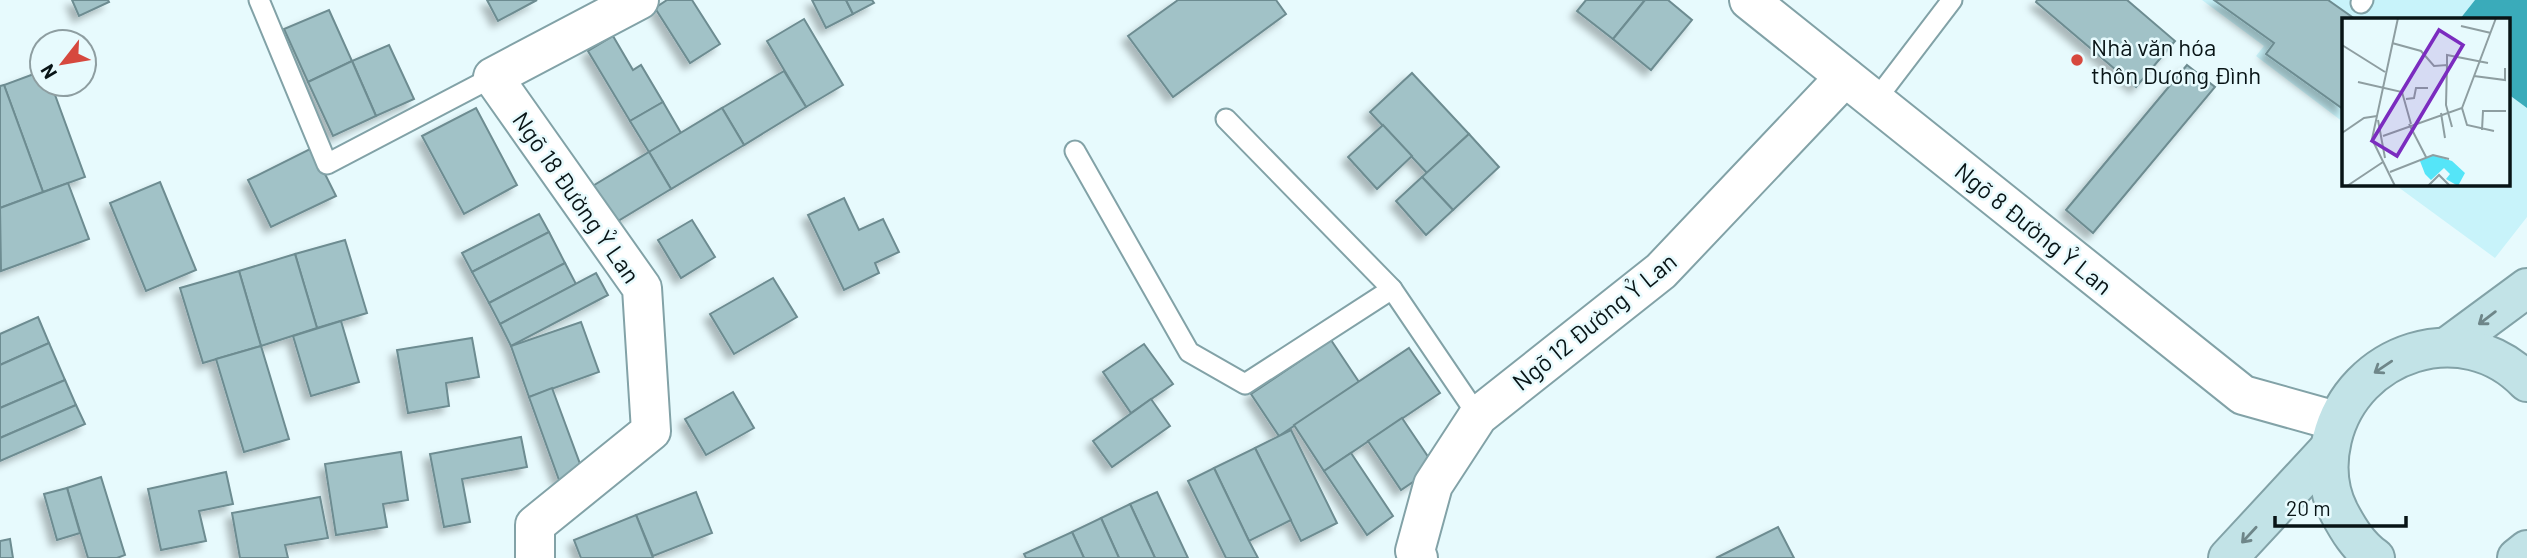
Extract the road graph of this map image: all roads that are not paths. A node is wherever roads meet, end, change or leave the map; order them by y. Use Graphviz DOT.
graph roads {
  1 [pos="259,0"];
  2 [pos="639,0"];
  3 [pos="1749,0"];
  4 [pos="1952,0"];
  5 [pos="493,77"];
  6 [pos="1844,77"];
  7 [pos="1875,101"];
  8 [pos="1226,119"];
  9 [pos="1075,151"];
  10 [pos="2527,288"];
  11 [pos="1392,289"];
  12 [pos="2447,347"];
  13 [pos="2527,382"];
  14 [pos="1478,416"];
  15 [pos="2333,435"];
  16 [pos="2527,550"];
  17 [pos="1411,556"];
  18 [pos="535,558"];
  19 [pos="2228,558"];
  20 [pos="2375,558"];
  21 [pos="2517,558"];
  1 -- 5 [label="lane"];
  2 -- 5 [label="street"];
  3 -- 6 [label="street, Ngõ 8 Đường Ỷ Lan"];
  4 -- 7 [label="lane"];
  5 -- 18 [label="street, Ngõ 18 Đường Ỷ Lan"];
  6 -- 7 [label="street, Ngõ 8 Đường Ỷ Lan"];
  6 -- 14 [label="street, Ngõ 12 Đường Ỷ Lan"];
  7 -- 15 [label="street, Ngõ 8 Đường Ỷ Lan"];
  8 -- 11 [label="lane"];
  9 -- 11 [label="lane"];
  10 -- 12 [label="main road, one-way"];
  11 -- 14 [label="lane"];
  12 -- 13 [label="main road"];
  12 -- 15 [label="main road, one-way"];
  14 -- 17 [label="street, Ngõ 12 Đường Ỷ Lan"];
  15 -- 19 [label="main road, one-way"];
  15 -- 20 [label="main road"];
  16 -- 21 [label="main road"];
}
